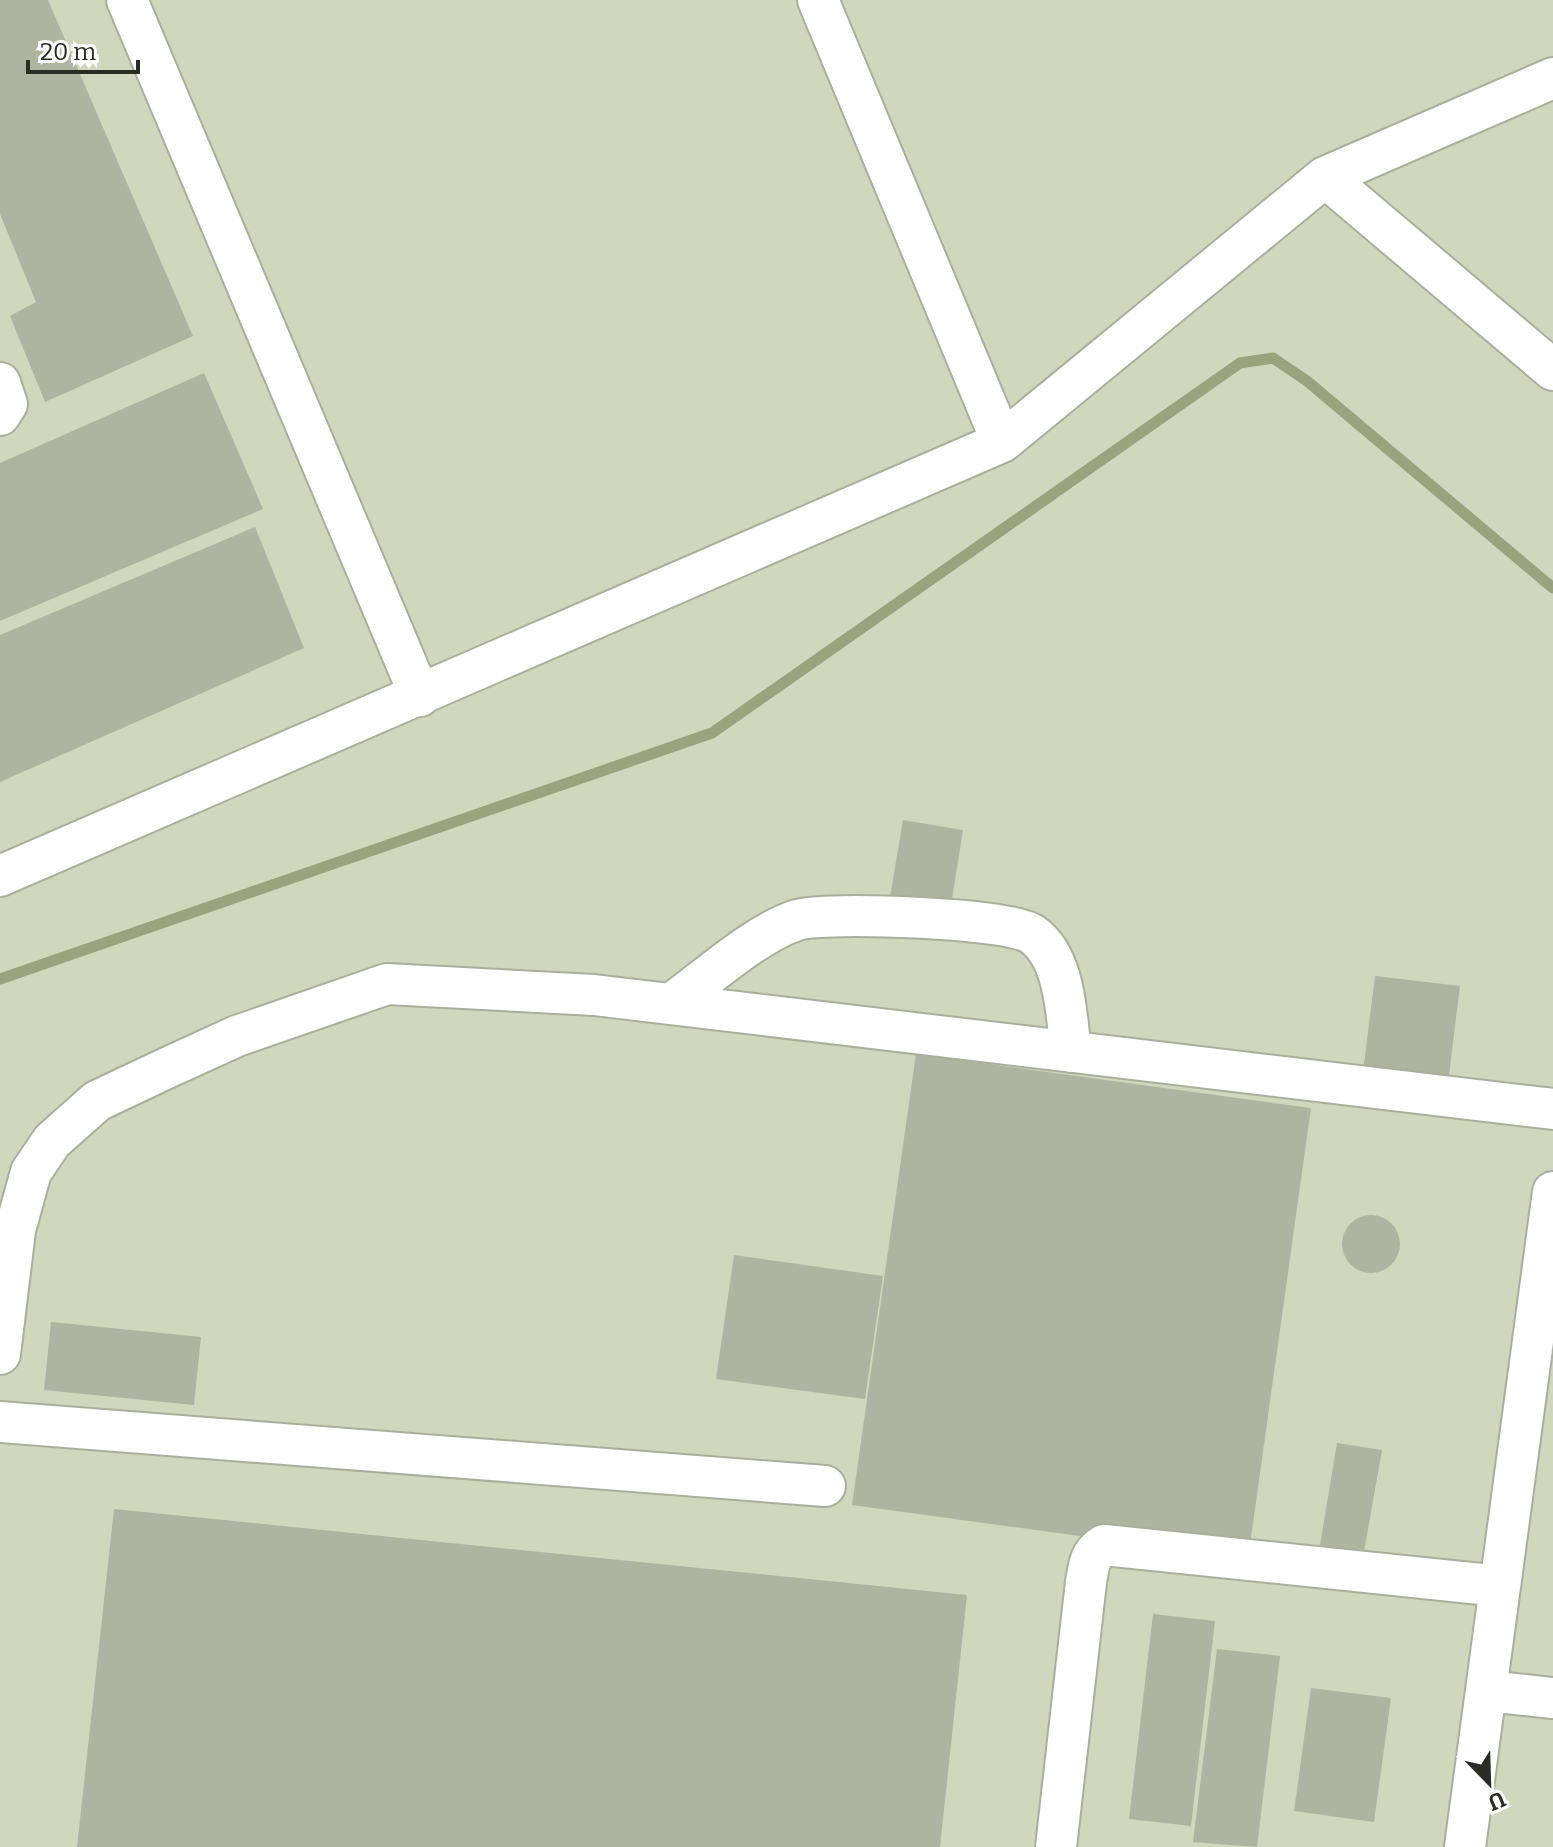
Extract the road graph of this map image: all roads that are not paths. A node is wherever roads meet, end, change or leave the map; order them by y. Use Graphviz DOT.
graph roads {
  1 [pos="127,0"];
  2 [pos="818,0"];
  3 [pos="1553,78"];
  4 [pos="1325,177"];
  5 [pos="1553,370"];
  6 [pos="0,383"];
  7 [pos="0,415"];
  8 [pos="1002,442"];
  9 [pos="420,696"];
  10 [pos="0,876"];
  11 [pos="671,1004"];
  12 [pos="1071,1052"];
  13 [pos="1553,1109"];
  14 [pos="1553,1192"];
  15 [pos="0,1354"];
  16 [pos="1540,1396"];
  17 [pos="0,1422"];
  18 [pos="825,1486"];
  19 [pos="1500,1586"];
  20 [pos="1486,1691"];
  21 [pos="1553,1698"];
  22 [pos="1056,1847"];
  23 [pos="1465,1847"];
  1 -- 9 [label="lane"];
  2 -- 8 [label="lane"];
  3 -- 4 [label="lane"];
  4 -- 5 [label="lane"];
  4 -- 8 [label="lane"];
  6 -- 7 [label="lane"];
  8 -- 9 [label="lane"];
  9 -- 10 [label="lane"];
  11 -- 12 [label="lane"];
  11 -- 12 [label="lane"];
  11 -- 15 [label="lane"];
  12 -- 13 [label="lane"];
  14 -- 16 [label="lane"];
  16 -- 19 [label="lane"];
  17 -- 18 [label="lane"];
  19 -- 20 [label="lane"];
  19 -- 22 [label="lane"];
  20 -- 21 [label="lane"];
  20 -- 23 [label="lane"];
}
